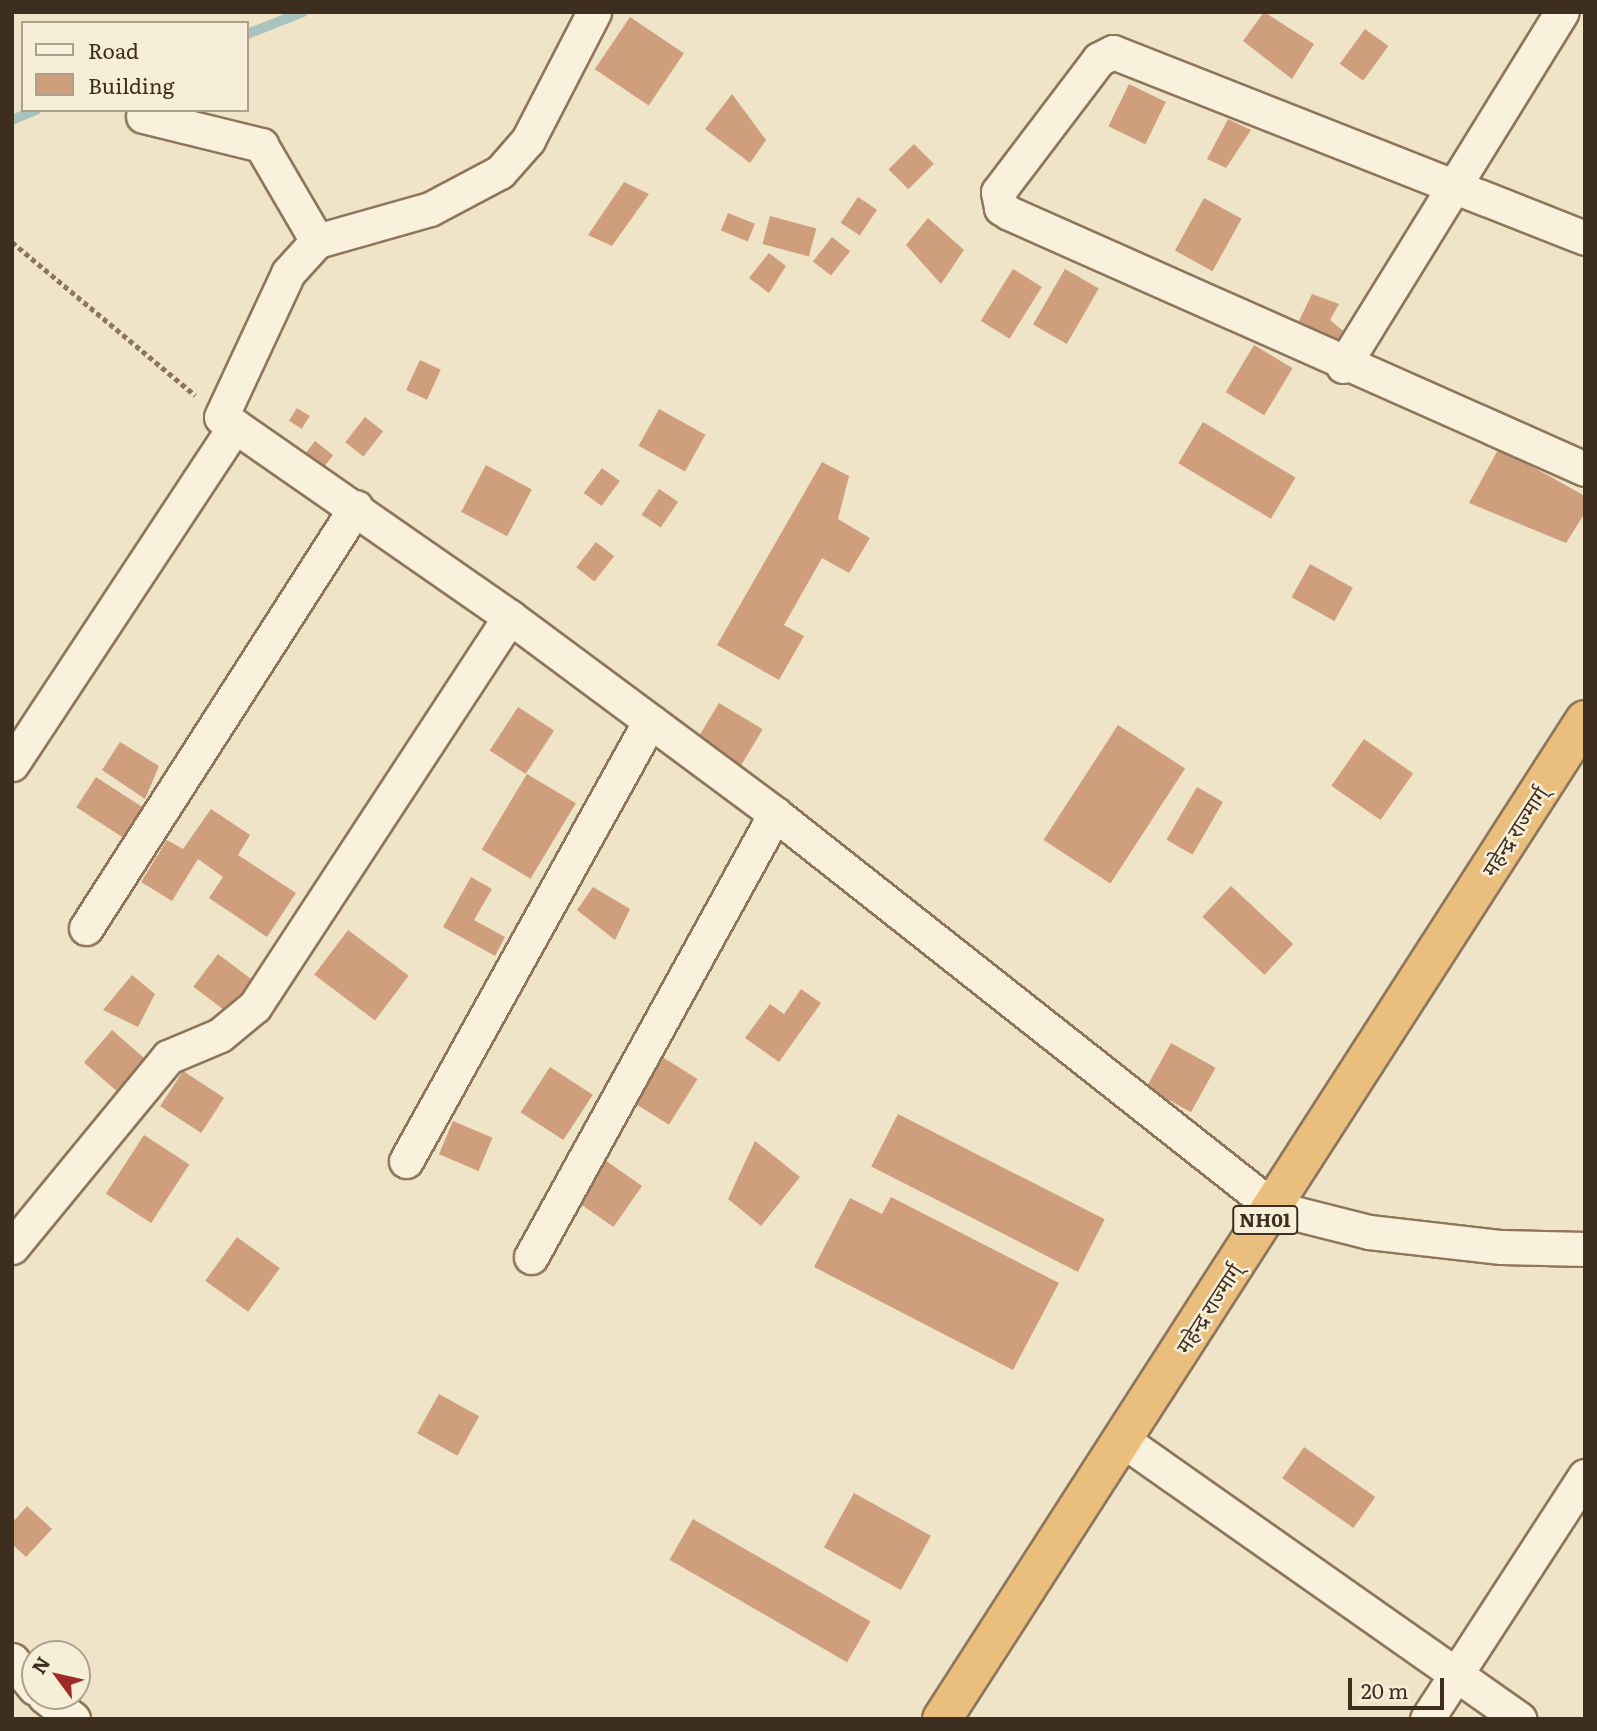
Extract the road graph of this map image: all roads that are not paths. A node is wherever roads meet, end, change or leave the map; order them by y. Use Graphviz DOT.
graph roads {
  1 [pos="594,12"];
  2 [pos="1562,12"];
  3 [pos="143,116"];
  4 [pos="1457,184"];
  5 [pos="1585,237"];
  6 [pos="317,241"];
  7 [pos="1343,366"];
  8 [pos="221,417"];
  9 [pos="1585,469"];
  10 [pos="356,507"];
  11 [pos="510,617"];
  12 [pos="650,720"];
  13 [pos="1585,720"];
  14 [pos="12,764"];
  15 [pos="775,814"];
  16 [pos="86,928"];
  17 [pos="406,1161"];
  18 [pos="1274,1208"];
  19 [pos="12,1247"];
  20 [pos="1585,1249"];
  21 [pos="531,1257"];
  22 [pos="1121,1439"];
  23 [pos="1585,1475"];
  24 [pos="1456,1675"];
  25 [pos="942,1719"];
  26 [pos="1427,1719"];
  27 [pos="1519,1719"];
  1 -- 6 [label="street"];
  2 -- 4 [label="street"];
  3 -- 6 [label="street"];
  4 -- 5 [label="street"];
  4 -- 7 [label="street"];
  4 -- 7 [label="street"];
  6 -- 8 [label="street"];
  7 -- 9 [label="street"];
  10 -- 11 [label="street"];
  10 -- 14 [label="street"];
  10 -- 16 [label="street"];
  11 -- 12 [label="street"];
  11 -- 19 [label="street"];
  12 -- 15 [label="street"];
  12 -- 17 [label="street"];
  13 -- 18 [label="highway, महेन्द्र राज्मार्ग् / NH01"];
  15 -- 18 [label="street"];
  15 -- 21 [label="street"];
  18 -- 20 [label="street"];
  18 -- 22 [label="highway, महेन्द्र राज्मार्ग् / NH01"];
  22 -- 24 [label="street"];
  22 -- 25 [label="highway, महेन्द्र राज्मार्ग् / NH01"];
  23 -- 24 [label="street"];
  24 -- 26 [label="street"];
  24 -- 27 [label="street"];
}
